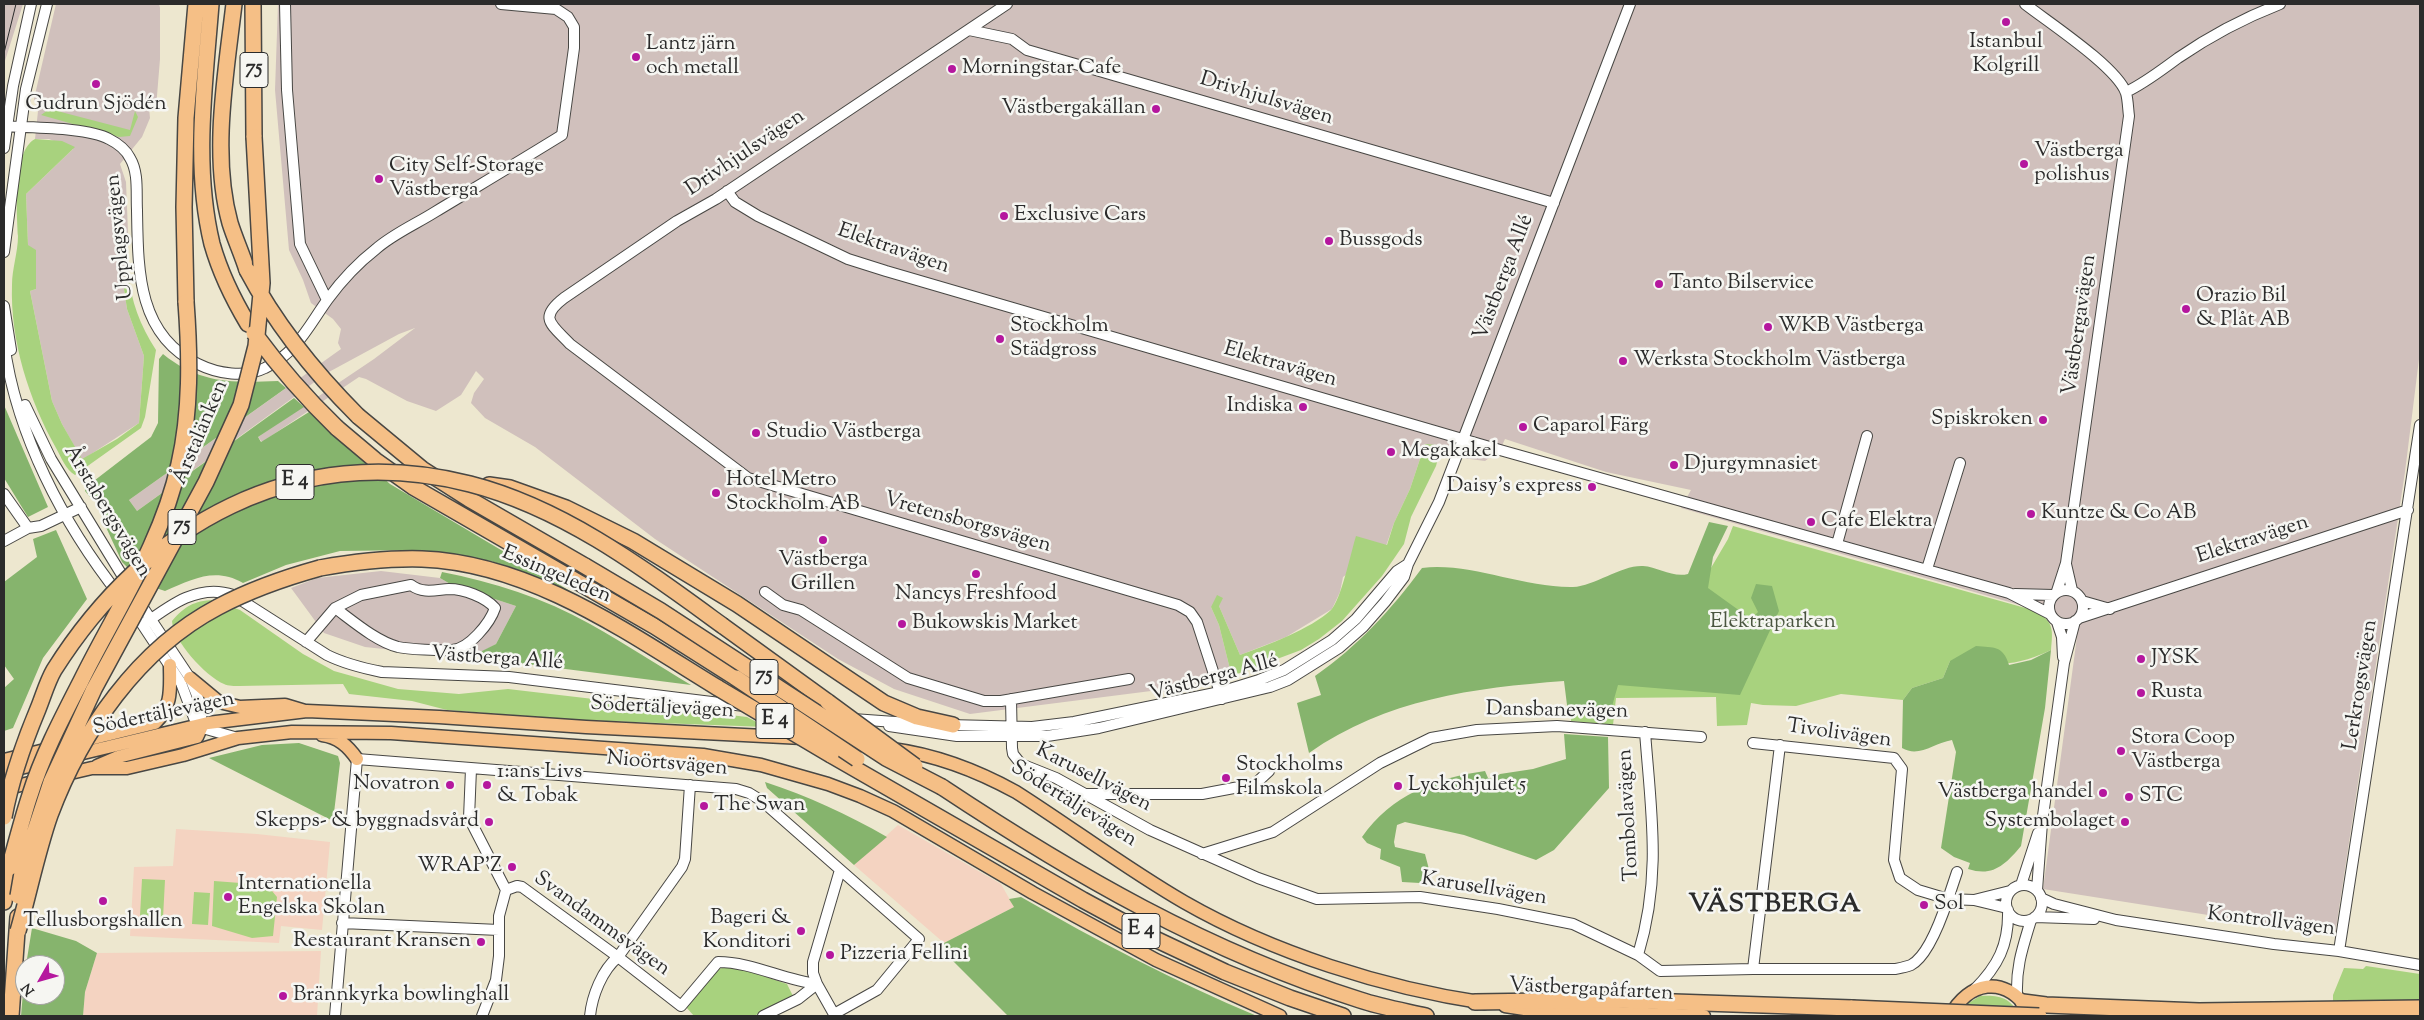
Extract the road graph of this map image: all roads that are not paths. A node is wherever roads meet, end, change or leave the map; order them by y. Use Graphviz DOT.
graph roads {
  1 [pos="31,4"];
  2 [pos="47,4"];
  3 [pos="196,4"];
  4 [pos="211,4"];
  5 [pos="234,4"];
  6 [pos="253,4"];
  7 [pos="286,4"];
  8 [pos="501,4"];
  9 [pos="1007,4"];
  10 [pos="1630,4"];
  11 [pos="2025,4"];
  12 [pos="2280,4"];
  13 [pos="969,30"];
  14 [pos="2126,92"];
  15 [pos="5,126"];
  16 [pos="22,126"];
  17 [pos="4,148"];
  18 [pos="727,191"];
  19 [pos="1554,203"];
  20 [pos="4,252"];
  21 [pos="327,300"];
  22 [pos="4,306"];
  23 [pos="549,315"];
  24 [pos="4,343"];
  25 [pos="2420,425"];
  26 [pos="1867,436"];
  27 [pos="1462,439"];
  28 [pos="1960,463"];
  29 [pos="472,484"];
  30 [pos="4,494"];
  31 [pos="81,507"];
  32 [pos="2408,510"];
  33 [pos="66,515"];
  34 [pos="28,528"];
  35 [pos="4,540"];
  36 [pos="1837,544"];
  37 [pos="2066,563"];
  38 [pos="1927,570"];
  39 [pos="2072,590"];
  40 [pos="765,592"];
  41 [pos="2009,593"];
  42 [pos="2055,593"];
  43 [pos="2082,601"];
  44 [pos="335,608"];
  45 [pos="2110,609"];
  46 [pos="2053,618"];
  47 [pos="2077,620"];
  48 [pos="147,623"];
  49 [pos="306,642"];
  50 [pos="2064,663"];
  51 [pos="170,665"];
  52 [pos="190,678"];
  53 [pos="1129,679"];
  54 [pos="1221,695"];
  55 [pos="1011,699"];
  56 [pos="307,711"];
  57 [pos="876,722"];
  58 [pos="953,725"];
  59 [pos="202,726"];
  60 [pos="292,732"];
  61 [pos="1012,732"];
  62 [pos="1645,732"];
  63 [pos="1701,737"];
  64 [pos="238,738"];
  65 [pos="1753,742"];
  66 [pos="1780,745"];
  67 [pos="357,759"];
  68 [pos="4,760"];
  69 [pos="92,768"];
  70 [pos="471,769"];
  71 [pos="1269,770"];
  72 [pos="4,772"];
  73 [pos="690,785"];
  74 [pos="942,787"];
  75 [pos="4,789"];
  76 [pos="1085,794"];
  77 [pos="4,817"];
  78 [pos="950,822"];
  79 [pos="2042,823"];
  80 [pos="1202,854"];
  81 [pos="840,870"];
  82 [pos="1957,872"];
  83 [pos="2021,885"];
  84 [pos="506,890"];
  85 [pos="2010,891"];
  86 [pos="2039,894"];
  87 [pos="1948,900"];
  88 [pos="1974,900"];
  89 [pos="4,902"];
  90 [pos="2007,909"];
  91 [pos="2033,918"];
  92 [pos="2116,920"];
  93 [pos="342,923"];
  94 [pos="499,930"];
  95 [pos="18,931"];
  96 [pos="2339,951"];
  97 [pos="1635,953"];
  98 [pos="618,957"];
  99 [pos="2420,965"];
  100 [pos="1753,969"];
  101 [pos="817,984"];
  102 [pos="1974,990"];
  103 [pos="2020,998"];
  104 [pos="1475,1002"];
  105 [pos="2420,1008"];
  106 [pos="835,1015"];
  107 [pos="11,1016"];
  108 [pos="335,1016"];
  109 [pos="482,1016"];
  110 [pos="590,1016"];
  111 [pos="763,1016"];
  112 [pos="1280,1016"];
  113 [pos="1343,1016"];
  114 [pos="1426,1016"];
  115 [pos="1704,1016"];
  116 [pos="1950,1016"];
  117 [pos="2032,1016"];
  118 [pos="2039,1016"];
  1 -- 15 [label="street"];
  2 -- 16 [label="street"];
  3 -- 89 [label="highway, Årstalänken / 75, bridge"];
  4 -- 78 [label="highway, 75, bridge"];
  5 -- 74 [label="highway, 75, bridge"];
  6 -- 95 [label="highway, Årstalänken / 75, bridge"];
  7 -- 21 [label="street"];
  8 -- 21 [label="street, Upplagsvägen"];
  9 -- 13 [label="street, Drivhjulsvägen"];
  10 -- 19 [label="street, Västberga Allé"];
  11 -- 14 [label="street"];
  12 -- 14 [label="street"];
  13 -- 18 [label="street, Drivhjulsvägen"];
  13 -- 19 [label="street, Drivhjulsvägen"];
  14 -- 37 [label="street, Västbergavägen"];
  15 -- 16 [label="street, Upplagsvägen"];
  15 -- 17 [label="street"];
  16 -- 20 [label="street"];
  16 -- 21 [label="street, Upplagsvägen"];
  18 -- 23 [label="street, Drivhjulsvägen"];
  18 -- 27 [label="street, Elektravägen"];
  19 -- 27 [label="street, Västberga Allé"];
  22 -- 31 [label="street, Årstabergsvägen"];
  23 -- 54 [label="street, Vretensborgsvägen"];
  24 -- 33 [label="street, Årstabergsvägen"];
  25 -- 32 [label="street, Lerkrogsvägen"];
  26 -- 36 [label="street"];
  27 -- 36 [label="street, Elektravägen"];
  27 -- 54 [label="street, Västberga Allé"];
  28 -- 38 [label="street"];
  29 -- 58 [label="highway, bridge"];
  29 -- 74 [label="highway, Essingeleden / E 4, bridge"];
  29 -- 77 [label="highway, Essingeleden / E 4, bridge"];
  30 -- 34 [label="street"];
  31 -- 33 [label="street"];
  31 -- 48 [label="street, Årstabergsvägen"];
  32 -- 45 [label="street, Elektravägen"];
  32 -- 96 [label="street, Lerkrogsvägen"];
  33 -- 34 [label="street"];
  33 -- 48 [label="street, Årstabergsvägen"];
  34 -- 35 [label="street"];
  36 -- 38 [label="street, Elektravägen"];
  37 -- 39 [label="street, Västbergavägen"];
  37 -- 42 [label="street, Västbergavägen"];
  38 -- 41 [label="street, Elektravägen"];
  39 -- 42 [label="street"];
  39 -- 43 [label="street"];
  40 -- 55 [label="street, Västberga Allé"];
  41 -- 42 [label="street, Elektravägen"];
  41 -- 46 [label="street, Elektravägen"];
  42 -- 46 [label="street"];
  43 -- 45 [label="street"];
  43 -- 47 [label="street"];
  44 -- 44 [label="street"];
  44 -- 49 [label="street"];
  45 -- 47 [label="street, Elektravägen"];
  46 -- 47 [label="street"];
  46 -- 50 [label="street"];
  47 -- 50 [label="street"];
  48 -- 49 [label="street, Västberga Allé"];
  48 -- 51 [label="street, Årstabergsvägen"];
  48 -- 52 [label="street, Årstabergsvägen"];
  49 -- 57 [label="street, Västberga Allé"];
  50 -- 79 [label="street"];
  51 -- 59 [label="street, Årstabergsvägen"];
  51 -- 68 [label="main road"];
  52 -- 56 [label="main road"];
  52 -- 59 [label="street, Årstabergsvägen"];
  53 -- 55 [label="street, Västberga Allé"];
  54 -- 61 [label="street, Västberga Allé"];
  55 -- 61 [label="street"];
  56 -- 59 [label="main road, Södertäljevägen"];
  56 -- 104 [label="main road, Södertäljevägen"];
  57 -- 58 [label="street, Västberga Allé"];
  57 -- 61 [label="street, Västberga Allé"];
  58 -- 61 [label="street, Västberga Allé"];
  59 -- 64 [label="street"];
  59 -- 69 [label="main road"];
  59 -- 72 [label="main road, Södertäljevägen"];
  60 -- 64 [label="main road, Södertäljevägen"];
  60 -- 67 [label="main road"];
  60 -- 112 [label="main road, Södertäljevägen"];
  61 -- 76 [label="street, Karusellvägen"];
  62 -- 63 [label="street, Dansbanevägen"];
  62 -- 80 [label="street, Dansbanevägen"];
  62 -- 97 [label="street, Tombolavägen"];
  64 -- 69 [label="main road, Södertäljevägen"];
  65 -- 66 [label="street, Tivolivägen"];
  66 -- 87 [label="street, Tivolivägen"];
  66 -- 100 [label="street"];
  67 -- 70 [label="street, Nioörtsvägen"];
  67 -- 93 [label="street"];
  69 -- 75 [label="main road, Södertäljevägen"];
  70 -- 73 [label="street, Nioörtsvägen"];
  70 -- 84 [label="street, Svandammsvägen"];
  71 -- 76 [label="street"];
  73 -- 81 [label="street, Nioörtsvägen"];
  73 -- 98 [label="street"];
  74 -- 114 [label="highway, E 4"];
  76 -- 80 [label="street, Karusellvägen"];
  78 -- 95 [label="highway, Essingeleden / E 4, bridge"];
  78 -- 113 [label="highway, E 4"];
  79 -- 83 [label="street"];
  79 -- 86 [label="street"];
  80 -- 97 [label="street, Karusellvägen"];
  81 -- 101 [label="street"];
  81 -- 106 [label="street, Nioörtsvägen"];
  82 -- 87 [label="street, Karusellvägen"];
  83 -- 85 [label="street"];
  83 -- 86 [label="street"];
  84 -- 94 [label="street"];
  84 -- 98 [label="street, Svandammsvägen"];
  85 -- 88 [label="street"];
  85 -- 90 [label="street"];
  86 -- 91 [label="street"];
  86 -- 92 [label="street, Kontrollvägen"];
  87 -- 88 [label="street"];
  87 -- 100 [label="street, Karusellvägen"];
  88 -- 90 [label="street"];
  90 -- 91 [label="street"];
  90 -- 102 [label="street"];
  91 -- 92 [label="street, Kontrollvägen"];
  91 -- 103 [label="street"];
  92 -- 96 [label="street, Kontrollvägen"];
  93 -- 94 [label="street"];
  93 -- 108 [label="street"];
  94 -- 109 [label="street"];
  95 -- 107 [label="highway, Essingeleden / E 4"];
  96 -- 99 [label="street, Kontrollvägen"];
  97 -- 100 [label="street, Karusellvägen"];
  98 -- 101 [label="street, Svandammsvägen"];
  98 -- 110 [label="street"];
  101 -- 106 [label="street"];
  101 -- 111 [label="street"];
  102 -- 103 [label="main road"];
  102 -- 116 [label="main road"];
  103 -- 105 [label="highway"];
  103 -- 117 [label="main road"];
  104 -- 115 [label="main road, Västbergapåfarten"];
  104 -- 118 [label="highway, bridge"];
}
